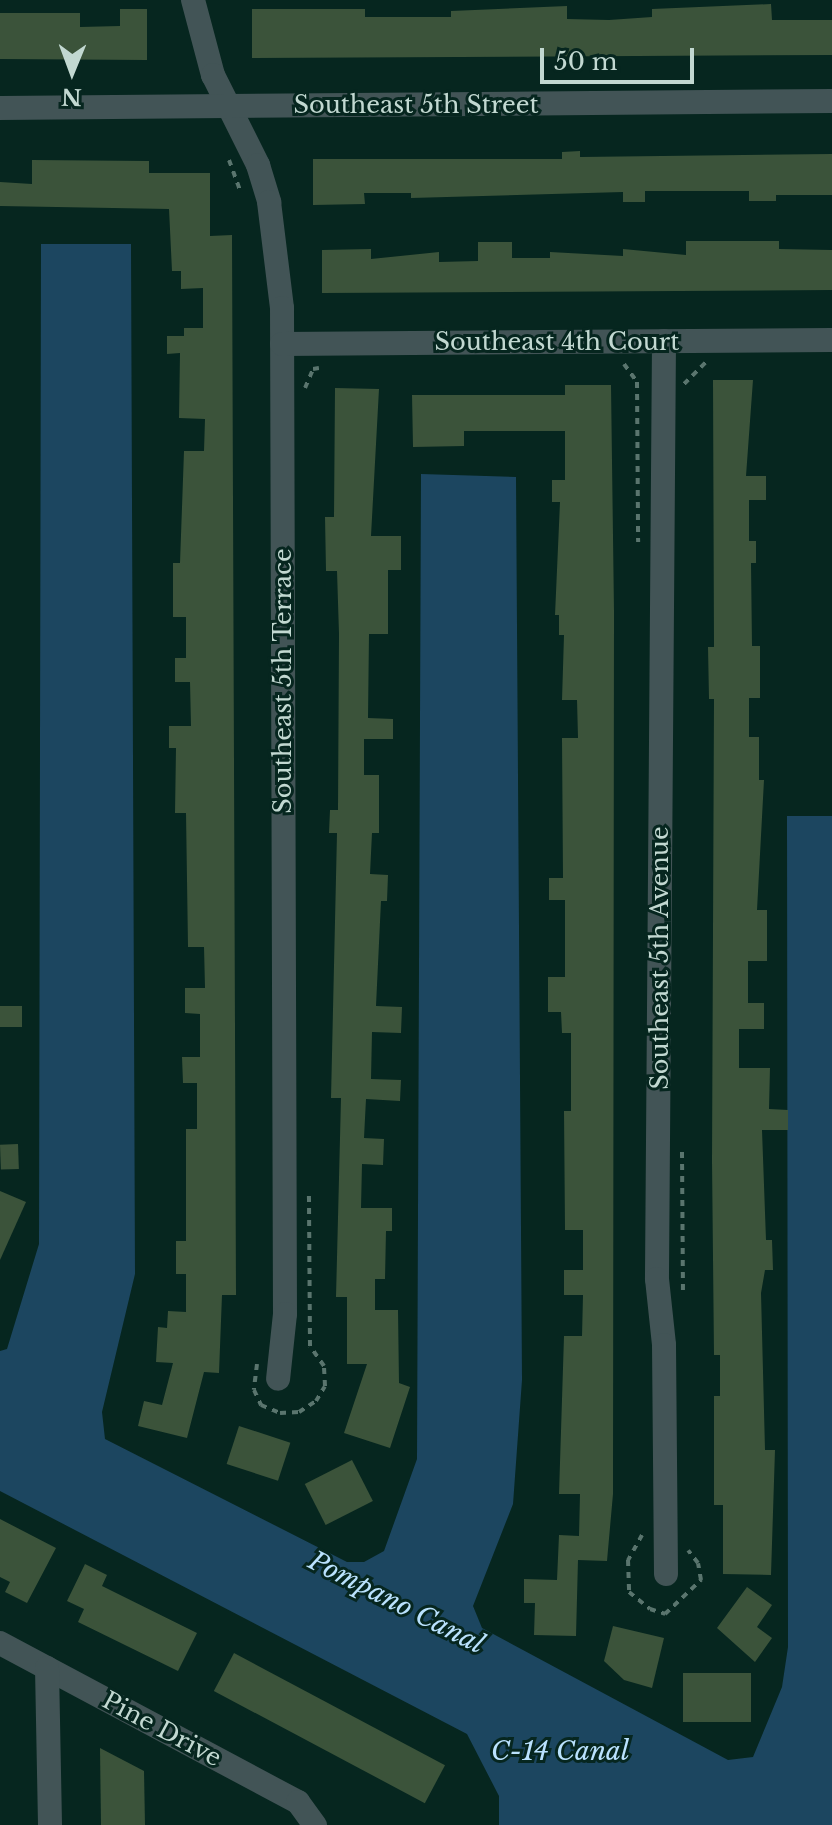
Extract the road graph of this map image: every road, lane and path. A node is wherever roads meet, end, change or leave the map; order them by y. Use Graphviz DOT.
graph roads {
  1 [pos="193,0"];
  2 [pos="832,101"];
  3 [pos="231,106"];
  4 [pos="0,108"];
  5 [pos="224,147"];
  6 [pos="246,204"];
  7 [pos="832,340"];
  8 [pos="664,341"];
  9 [pos="282,344"];
  10 [pos="723,361"];
  11 [pos="609,364"];
  12 [pos="324,367"];
  13 [pos="681,388"];
  14 [pos="304,396"];
  15 [pos="638,546"];
  16 [pos="682,1137"];
  17 [pos="309,1189"];
  18 [pos="683,1303"];
  19 [pos="263,1355"];
  20 [pos="278,1379"];
  21 [pos="642,1527"];
  22 [pos="683,1545"];
  23 [pos="666,1574"];
  24 [pos="0,1643"];
  25 [pos="47,1668"];
  26 [pos="50,1825"];
  27 [pos="315,1825"];
  1 -- 3 [label="street, Southeast 5th Terrace"];
  2 -- 3 [label="street, Southeast 5th Street"];
  3 -- 4 [label="street, Southeast 5th Street"];
  3 -- 9 [label="street, Southeast 5th Terrace"];
  5 -- 6 [label="path"];
  7 -- 8 [label="street, Southeast 4th Court"];
  8 -- 9 [label="street, Southeast 4th Court"];
  8 -- 23 [label="street, Southeast 5th Avenue"];
  9 -- 20 [label="street, Southeast 5th Terrace"];
  10 -- 13 [label="path"];
  11 -- 15 [label="path"];
  12 -- 14 [label="path"];
  16 -- 18 [label="path"];
  17 -- 19 [label="path"];
  21 -- 22 [label="path"];
  24 -- 25 [label="street, Pine Drive"];
  25 -- 26 [label="street"];
  25 -- 27 [label="street, Pine Drive"];
}
